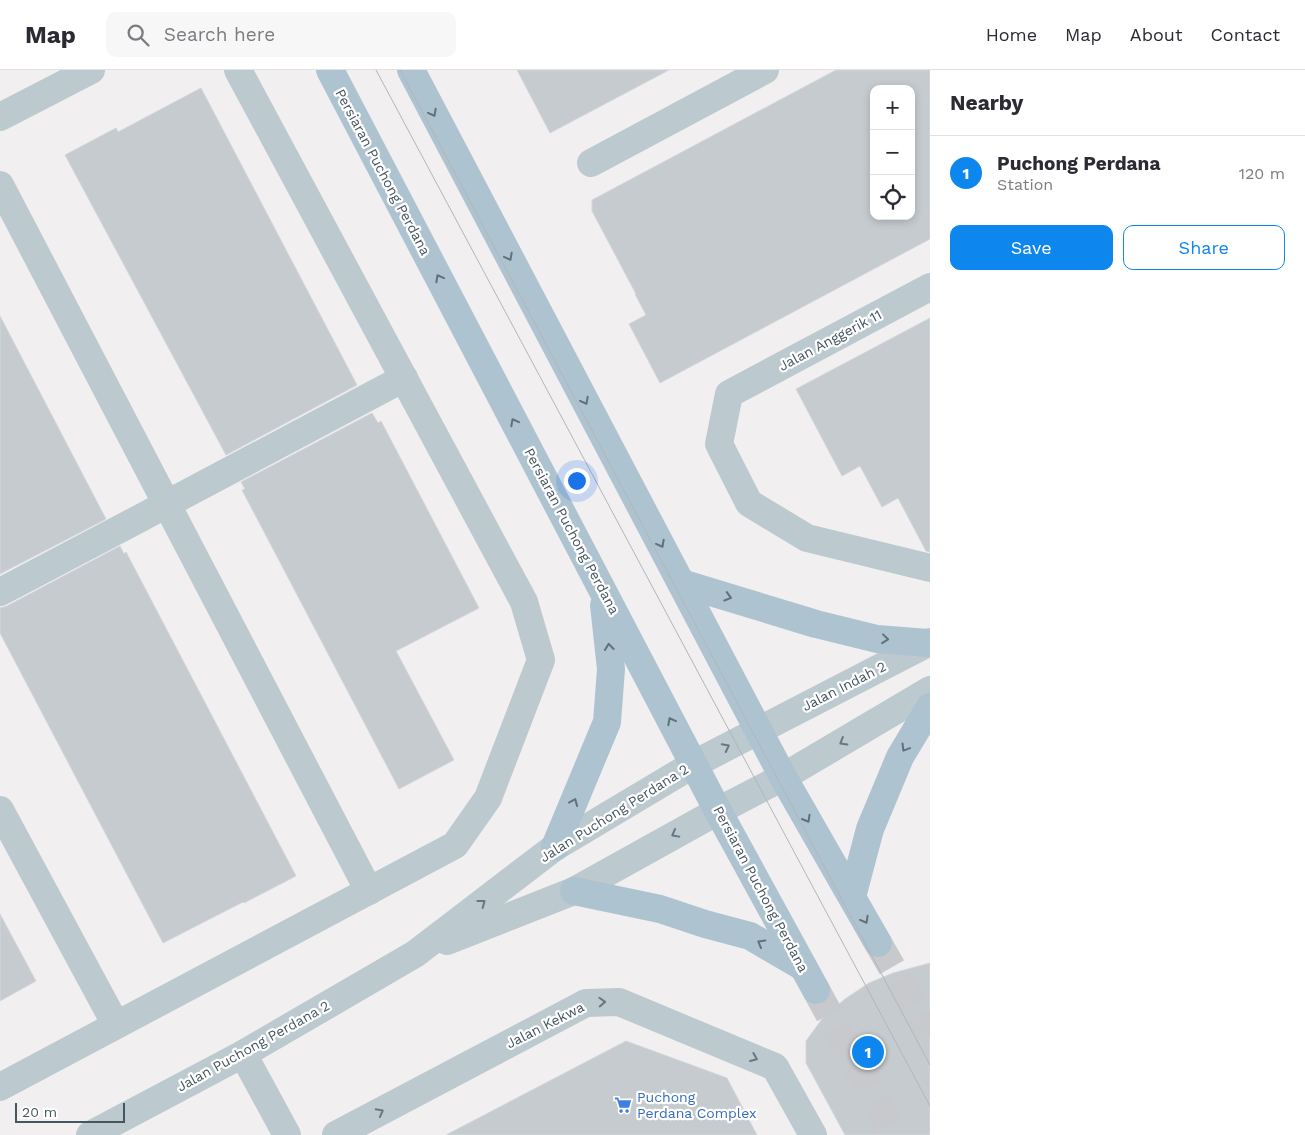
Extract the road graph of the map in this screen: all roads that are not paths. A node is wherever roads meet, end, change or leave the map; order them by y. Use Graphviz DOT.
graph roads {
  1 [pos="91,70"];
  2 [pos="238,70"];
  3 [pos="330,70"];
  4 [pos="411,70"];
  5 [pos="765,70"];
  6 [pos="0,117"];
  7 [pos="591,163"];
  8 [pos="0,185"];
  9 [pos="930,287"];
  10 [pos="404,378"];
  11 [pos="167,504"];
  12 [pos="930,568"];
  13 [pos="681,583"];
  14 [pos="603,590"];
  15 [pos="0,592"];
  16 [pos="929,642"];
  17 [pos="930,690"];
  18 [pos="930,706"];
  19 [pos="759,730"];
  20 [pos="694,764"];
  21 [pos="783,777"];
  22 [pos="0,810"];
  23 [pos="718,811"];
  24 [pos="555,847"];
  25 [pos="369,891"];
  26 [pos="574,891"];
  27 [pos="852,897"];
  28 [pos="878,943"];
  29 [pos="415,954"];
  30 [pos="116,1025"];
  31 [pos="243,1054"];
  32 [pos="0,1087"];
  33 [pos="90,1135"];
  34 [pos="286,1135"];
  35 [pos="336,1135"];
  36 [pos="813,1135"];
  1 -- 6 [label="street"];
  2 -- 10 [label="street"];
  14 -- 3 [label="main road, Persiaran Puchong Perdana, one-way"];
  4 -- 13 [label="main road, one-way"];
  5 -- 7 [label="street"];
  8 -- 11 [label="street"];
  9 -- 12 [label="street, Jalan Anggerik 11"];
  10 -- 11 [label="street"];
  10 -- 25 [label="street"];
  11 -- 15 [label="street"];
  11 -- 25 [label="street"];
  13 -- 16 [label="main road, one-way"];
  13 -- 19 [label="main road"];
  20 -- 14 [label="main road, Persiaran Puchong Perdana, one-way"];
  24 -- 14 [label="main road, one-way"];
  16 -- 19 [label="street, Jalan Indah 2"];
  17 -- 21 [label="street, one-way"];
  18 -- 27 [label="main road, one-way"];
  20 -- 19 [label="street, Jalan Indah 2, one-way"];
  19 -- 21 [label="main road"];
  20 -- 23 [label="main road, Persiaran Puchong Perdana"];
  20 -- 24 [label="street, Jalan Puchong Perdana 2"];
  21 -- 23 [label="street, Jalan Puchong Perdana 2"];
  21 -- 27 [label="main road, one-way"];
  22 -- 30 [label="street"];
  23 -- 26 [label="street, Jalan Puchong Perdana 2, one-way"];
  23 -- 26 [label="main road, Persiaran Puchong Perdana, one-way"];
  29 -- 24 [label="street, Jalan Puchong Perdana 2, one-way"];
  25 -- 30 [label="street"];
  26 -- 29 [label="street, Jalan Puchong Perdana 2"];
  27 -- 28 [label="main road, one-way"];
  29 -- 31 [label="street, Jalan Puchong Perdana 2"];
  30 -- 32 [label="street"];
  31 -- 33 [label="street, Jalan Puchong Perdana 2"];
  31 -- 34 [label="street"];
  35 -- 36 [label="street, Jalan Kekwa, one-way"];
}
